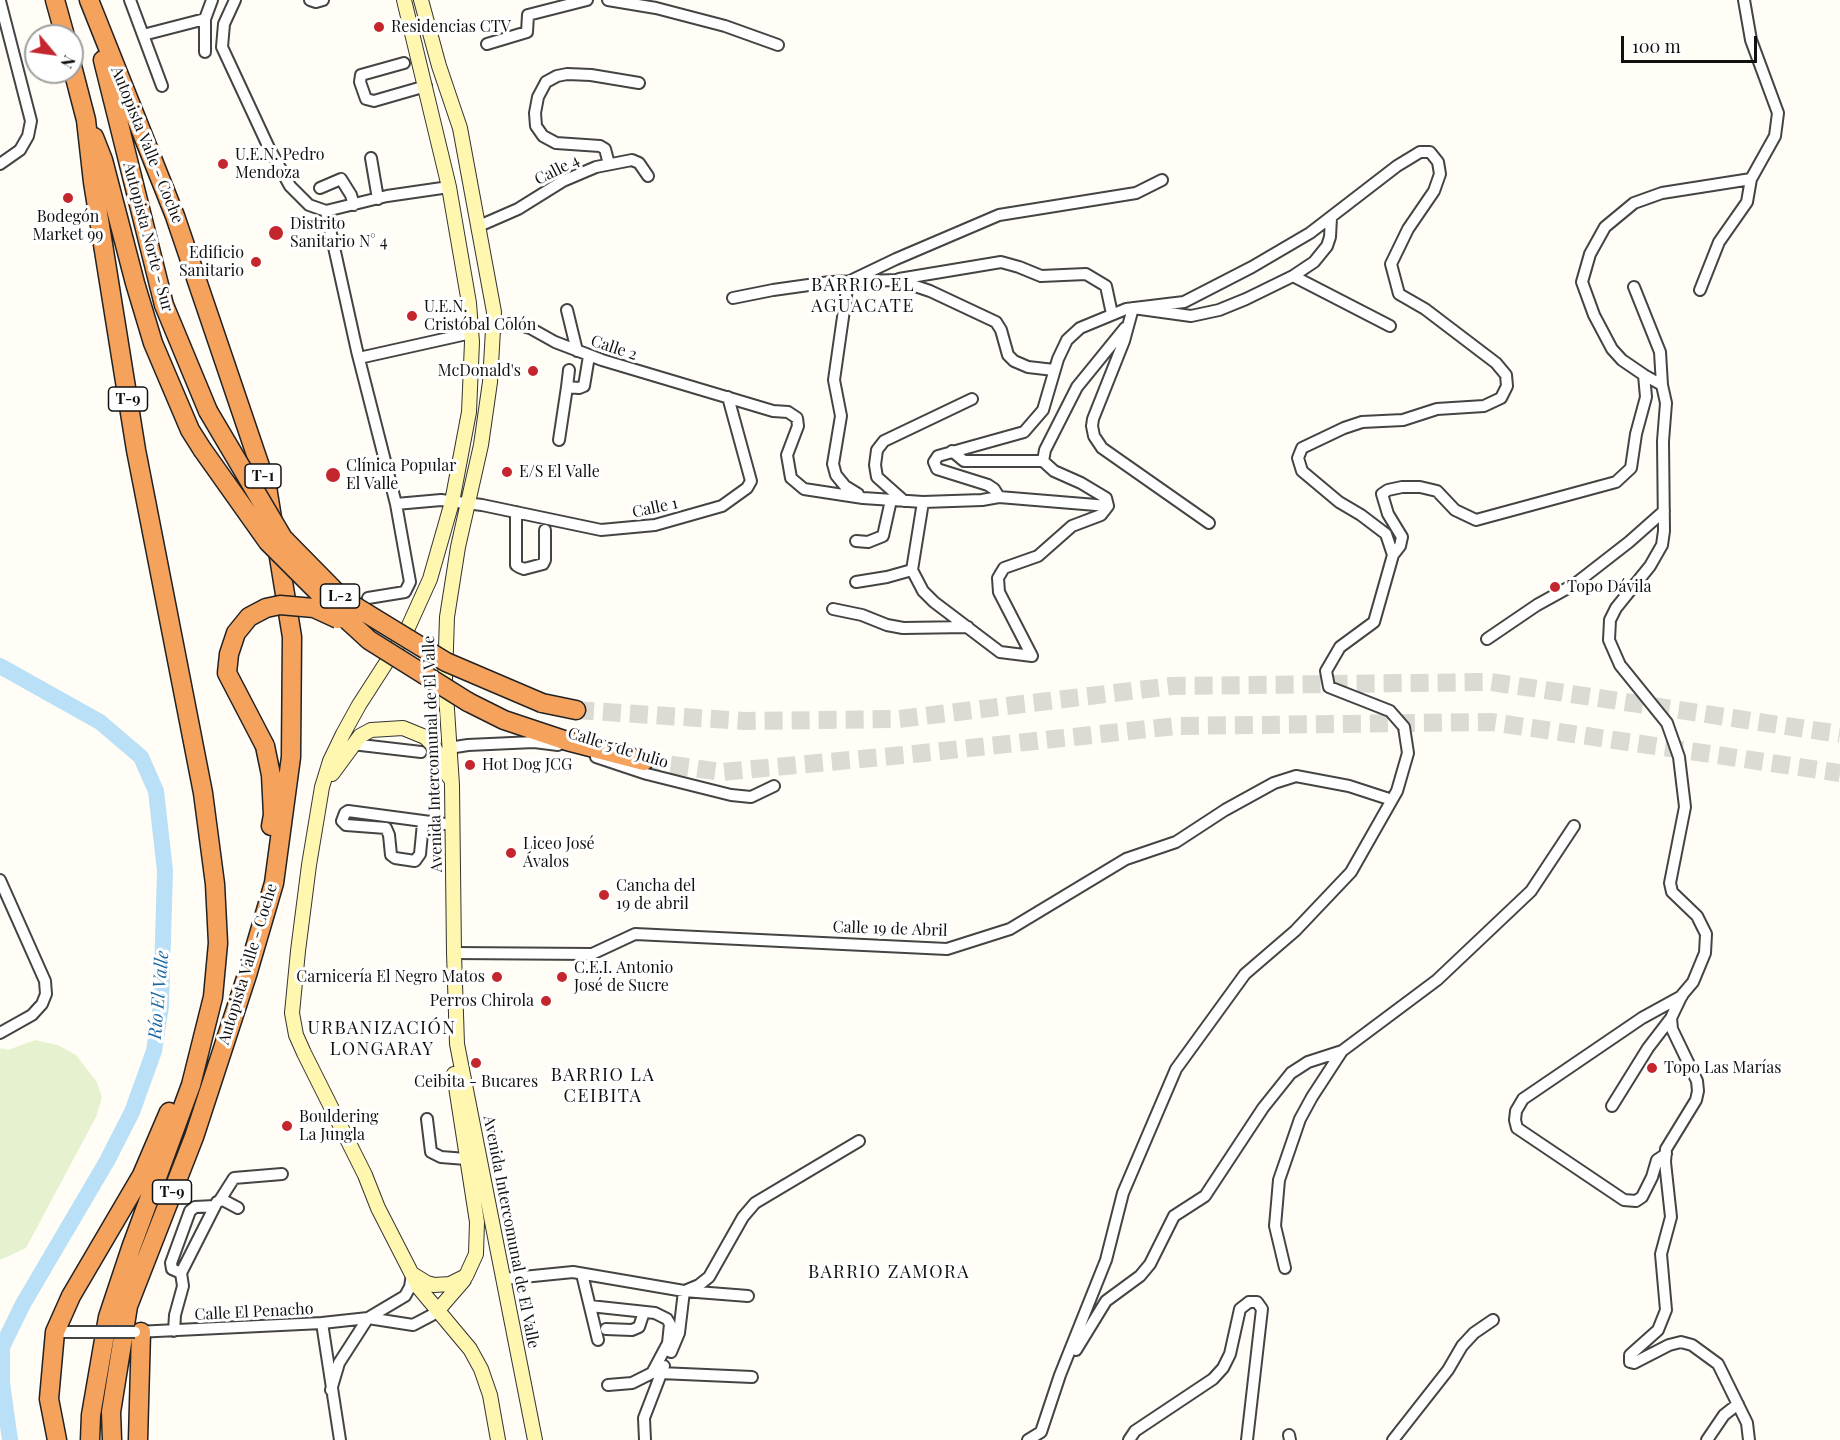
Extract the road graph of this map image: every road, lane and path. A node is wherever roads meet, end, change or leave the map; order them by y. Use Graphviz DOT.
graph roads {
  1 [pos="56,0"];
  2 [pos="88,0"];
  3 [pos="130,0"];
  4 [pos="212,0"];
  5 [pos="235,0"];
  6 [pos="310,0"];
  7 [pos="323,0"];
  8 [pos="404,0"];
  9 [pos="421,0"];
  10 [pos="587,0"];
  11 [pos="608,0"];
  12 [pos="1744,0"];
  13 [pos="0,1"];
  14 [pos="205,20"];
  15 [pos="61,24"];
  16 [pos="143,35"];
  17 [pos="487,44"];
  18 [pos="778,45"];
  19 [pos="205,52"];
  20 [pos="404,63"];
  21 [pos="639,82"];
  22 [pos="77,84"];
  23 [pos="162,86"];
  24 [pos="426,86"];
  25 [pos="86,120"];
  26 [pos="371,158"];
  27 [pos="0,164"];
  28 [pos="609,164"];
  29 [pos="648,176"];
  30 [pos="1750,179"];
  31 [pos="1162,180"];
  32 [pos="449,187"];
  33 [pos="320,188"];
  34 [pos="378,199"];
  35 [pos="354,205"];
  36 [pos="326,211"];
  37 [pos="1331,218"];
  38 [pos="479,226"];
  39 [pos="1293,276"];
  40 [pos="897,280"];
  41 [pos="848,282"];
  42 [pos="1634,287"];
  43 [pos="1700,290"];
  44 [pos="733,298"];
  45 [pos="1133,308"];
  46 [pos="567,310"];
  47 [pos="1112,314"];
  48 [pos="1127,326"];
  49 [pos="1390,326"];
  50 [pos="494,328"];
  51 [pos="471,333"];
  52 [pos="577,351"];
  53 [pos="589,356"];
  54 [pos="360,358"];
  55 [pos="569,370"];
  56 [pos="1054,370"];
  57 [pos="1644,375"];
  58 [pos="1662,385"];
  59 [pos="567,387"];
  60 [pos="728,397"];
  61 [pos="972,399"];
  62 [pos="559,440"];
  63 [pos="952,451"];
  64 [pos="1044,461"];
  65 [pos="999,497"];
  66 [pos="863,498"];
  67 [pos="891,500"];
  68 [pos="904,501"];
  69 [pos="452,502"];
  70 [pos="923,502"];
  71 [pos="396,504"];
  72 [pos="469,504"];
  73 [pos="1107,506"];
  74 [pos="1664,511"];
  75 [pos="516,512"];
  76 [pos="1209,523"];
  77 [pos="545,530"];
  78 [pos="856,541"];
  79 [pos="1393,555"];
  80 [pos="912,570"];
  81 [pos="856,582"];
  82 [pos="368,598"];
  83 [pos="833,609"];
  84 [pos="969,627"];
  85 [pos="1487,639"];
  86 [pos="369,640"];
  87 [pos="576,710"];
  88 [pos="352,744"];
  89 [pos="450,748"];
  90 [pos="421,752"];
  91 [pos="644,761"];
  92 [pos="452,785"];
  93 [pos="774,786"];
  94 [pos="322,787"];
  95 [pos="1392,800"];
  96 [pos="423,823"];
  97 [pos="453,825"];
  98 [pos="1574,826"];
  99 [pos="0,880"];
  100 [pos="454,953"];
  101 [pos="247,975"];
  102 [pos="1682,995"];
  103 [pos="1671,1018"];
  104 [pos="208,1019"];
  105 [pos="0,1033"];
  106 [pos="457,1044"];
  107 [pos="1342,1051"];
  108 [pos="1612,1106"];
  109 [pos="427,1119"];
  110 [pos="859,1141"];
  111 [pos="1666,1154"];
  112 [pos="466,1159"];
  113 [pos="282,1174"];
  114 [pos="217,1203"];
  115 [pos="238,1208"];
  116 [pos="184,1226"];
  117 [pos="201,1234"];
  118 [pos="1285,1268"];
  119 [pos="181,1273"];
  120 [pos="412,1274"];
  121 [pos="582,1274"];
  122 [pos="466,1276"];
  123 [pos="503,1279"];
  124 [pos="684,1292"];
  125 [pos="748,1296"];
  126 [pos="590,1306"];
  127 [pos="438,1310"];
  128 [pos="644,1312"];
  129 [pos="368,1318"];
  130 [pos="1493,1320"];
  131 [pos="322,1323"];
  132 [pos="606,1329"];
  133 [pos="174,1331"];
  134 [pos="55,1332"];
  135 [pos="138,1332"];
  136 [pos="598,1340"];
  137 [pos="660,1373"];
  138 [pos="1060,1376"];
  139 [pos="752,1377"];
  140 [pos="608,1385"];
  141 [pos="331,1390"];
  142 [pos="1738,1404"];
  143 [pos="57,1440"];
  144 [pos="90,1440"];
  145 [pos="112,1440"];
  146 [pos="138,1440"];
  147 [pos="340,1440"];
  148 [pos="498,1440"];
  149 [pos="535,1440"];
  150 [pos="645,1440"];
  151 [pos="1028,1440"];
  152 [pos="1129,1440"];
  153 [pos="1247,1440"];
  154 [pos="1393,1440"];
  155 [pos="1707,1440"];
  156 [pos="1749,1440"];
  1 -- 15 [label="highway"];
  2 -- 87 [label="highway, Autopista Norte - Sur / L-2, bridge"];
  2 -- 101 [label="highway, Autopista Valle - Coche / T-1"];
  3 -- 16 [label="street"];
  4 -- 14 [label="street"];
  5 -- 36 [label="street"];
  6 -- 7 [label="street"];
  8 -- 24 [label="main road, Avenida Intercomunal de El Valle"];
  9 -- 38 [label="main road, Avenida Intercomunal de El Valle"];
  10 -- 17 [label="street"];
  11 -- 18 [label="street"];
  12 -- 30 [label="street"];
  13 -- 27 [label="street"];
  14 -- 16 [label="street"];
  14 -- 19 [label="street"];
  16 -- 23 [label="street"];
  20 -- 24 [label="street"];
  21 -- 28 [label="street"];
  22 -- 25 [label="highway, Autopista Valle - Coche"];
  24 -- 32 [label="main road, Avenida Intercomunal de El Valle"];
  25 -- 86 [label="highway, Autopista Norte - Sur / L-2, bridge"];
  25 -- 104 [label="highway, Autopista Valle - Coche / T-9"];
  26 -- 34 [label="street"];
  28 -- 29 [label="street, Calle 4"];
  28 -- 38 [label="street, Calle 4"];
  30 -- 43 [label="street"];
  30 -- 57 [label="street"];
  31 -- 41 [label="street"];
  32 -- 34 [label="street"];
  32 -- 51 [label="main road, Avenida Intercomunal de El Valle"];
  33 -- 35 [label="street"];
  34 -- 35 [label="street"];
  35 -- 36 [label="street"];
  36 -- 54 [label="street"];
  37 -- 39 [label="street"];
  37 -- 45 [label="street"];
  37 -- 79 [label="street"];
  38 -- 50 [label="main road, Avenida Intercomunal de El Valle"];
  39 -- 45 [label="street"];
  39 -- 49 [label="street"];
  40 -- 41 [label="street"];
  40 -- 47 [label="street"];
  40 -- 56 [label="street"];
  41 -- 44 [label="street"];
  41 -- 66 [label="street"];
  42 -- 58 [label="street"];
  45 -- 47 [label="street"];
  45 -- 48 [label="street"];
  46 -- 52 [label="street"];
  47 -- 56 [label="street"];
  48 -- 64 [label="street"];
  48 -- 76 [label="street"];
  50 -- 52 [label="street, Calle 2"];
  50 -- 72 [label="main road, Avenida Intercomunal de El Valle"];
  51 -- 54 [label="street"];
  51 -- 69 [label="main road, Avenida Intercomunal de El Valle"];
  52 -- 53 [label="street, Calle 2"];
  53 -- 59 [label="street"];
  53 -- 60 [label="street, Calle 2"];
  54 -- 71 [label="street"];
  55 -- 59 [label="street"];
  56 -- 63 [label="street"];
  57 -- 58 [label="street"];
  57 -- 79 [label="street"];
  58 -- 74 [label="street"];
  59 -- 62 [label="street"];
  60 -- 66 [label="street, Calle 2"];
  60 -- 75 [label="street, Calle 1"];
  61 -- 68 [label="street"];
  63 -- 64 [label="street"];
  63 -- 65 [label="street"];
  64 -- 73 [label="street"];
  65 -- 70 [label="street"];
  65 -- 73 [label="street"];
  66 -- 67 [label="street"];
  67 -- 68 [label="street"];
  67 -- 78 [label="street"];
  68 -- 70 [label="street"];
  69 -- 71 [label="street"];
  69 -- 72 [label="street, Calle 1"];
  69 -- 94 [label="main road, Avenida Intercomunal de El Valle"];
  70 -- 80 [label="street"];
  71 -- 82 [label="street"];
  72 -- 75 [label="street, Calle 1"];
  72 -- 89 [label="main road, Avenida Intercomunal de El Valle"];
  73 -- 84 [label="street"];
  74 -- 85 [label="street"];
  74 -- 102 [label="street"];
  75 -- 77 [label="street"];
  79 -- 95 [label="street"];
  80 -- 81 [label="street"];
  80 -- 84 [label="street"];
  83 -- 84 [label="street"];
  86 -- 91 [label="highway, Autopista Norte - Sur / L-2, bridge"];
  86 -- 101 [label="highway, bridge"];
  88 -- 90 [label="street"];
  88 -- 92 [label="main road"];
  88 -- 94 [label="main road"];
  89 -- 92 [label="main road, Avenida Intercomunal de El Valle"];
  89 -- 93 [label="street, Calle 5 de Julio"];
  92 -- 97 [label="main road, Avenida Intercomunal de El Valle"];
  94 -- 120 [label="main road, Avenida Intercomunal de El Valle"];
  95 -- 100 [label="street, Calle 19 de Abril"];
  95 -- 138 [label="street"];
  96 -- 96 [label="street"];
  96 -- 97 [label="street"];
  97 -- 100 [label="main road, Avenida Intercomunal de El Valle"];
  98 -- 107 [label="street"];
  99 -- 105 [label="street"];
  100 -- 106 [label="main road, Avenida Intercomunal de El Valle"];
  101 -- 145 [label="highway, Autopista Valle - Coche / T-9"];
  102 -- 103 [label="street"];
  102 -- 111 [label="street"];
  103 -- 108 [label="street"];
  103 -- 111 [label="street"];
  104 -- 134 [label="highway"];
  104 -- 144 [label="highway, Autopista Valle - Coche / T-9"];
  106 -- 112 [label="main road"];
  106 -- 123 [label="main road, Avenida Intercomunal de El Valle"];
  107 -- 118 [label="street"];
  107 -- 138 [label="street"];
  109 -- 112 [label="street"];
  110 -- 124 [label="street"];
  111 -- 142 [label="street"];
  112 -- 122 [label="main road"];
  113 -- 114 [label="street"];
  114 -- 115 [label="street"];
  114 -- 116 [label="street"];
  114 -- 117 [label="street"];
  116 -- 117 [label="street"];
  116 -- 119 [label="street"];
  117 -- 119 [label="street"];
  119 -- 133 [label="street"];
  120 -- 122 [label="main road"];
  120 -- 127 [label="main road, Avenida Intercomunal de El Valle"];
  120 -- 129 [label="street"];
  121 -- 123 [label="street"];
  121 -- 124 [label="street"];
  121 -- 126 [label="street"];
  122 -- 127 [label="main road"];
  123 -- 149 [label="main road, Avenida Intercomunal de El Valle"];
  124 -- 125 [label="street"];
  124 -- 137 [label="street"];
  126 -- 128 [label="street"];
  126 -- 136 [label="street"];
  127 -- 129 [label="street"];
  127 -- 148 [label="main road, Avenida Intercomunal de El Valle"];
  128 -- 132 [label="street"];
  128 -- 140 [label="street"];
  129 -- 131 [label="street, Calle El Penacho"];
  129 -- 141 [label="street"];
  130 -- 154 [label="street"];
  131 -- 133 [label="street, Calle El Penacho"];
  131 -- 141 [label="street"];
  133 -- 135 [label="street, Calle El Penacho"];
  134 -- 135 [label="street, Calle El Penacho, bridge"];
  134 -- 143 [label="highway"];
  135 -- 146 [label="highway"];
  137 -- 139 [label="street"];
  137 -- 150 [label="street"];
  138 -- 151 [label="street"];
  141 -- 147 [label="street"];
  142 -- 155 [label="street"];
  142 -- 156 [label="street"];
  152 -- 153 [label="street"];
}
